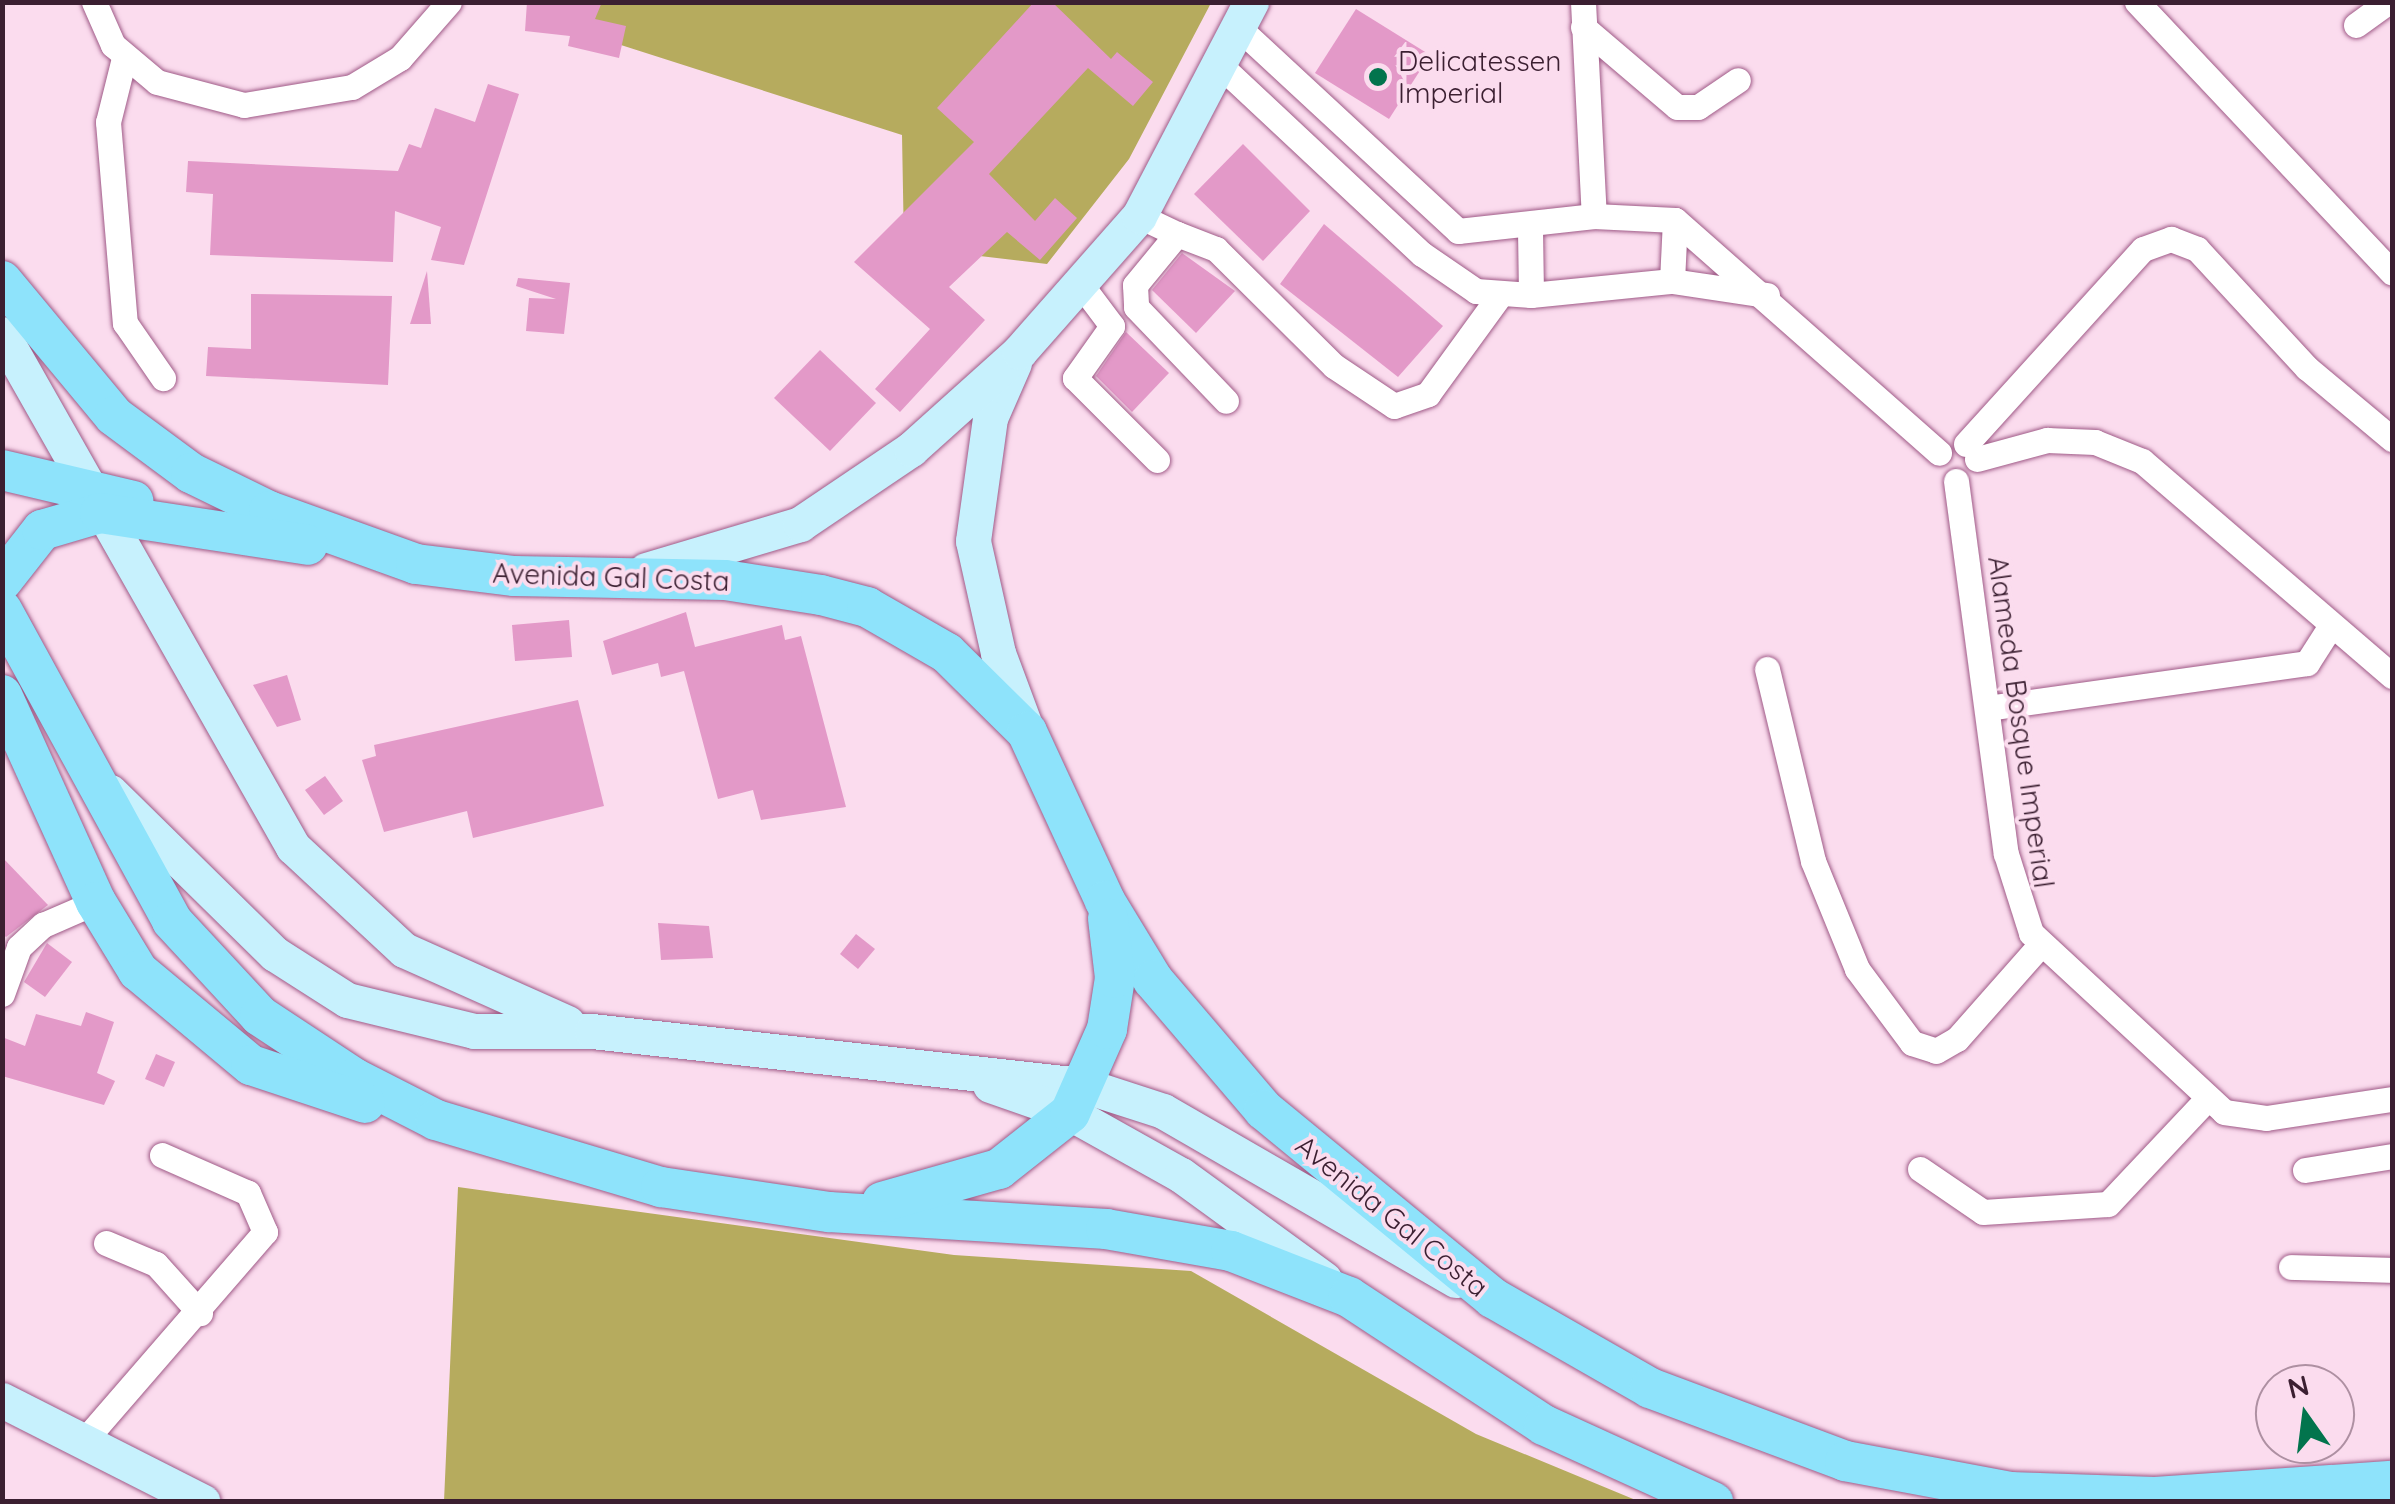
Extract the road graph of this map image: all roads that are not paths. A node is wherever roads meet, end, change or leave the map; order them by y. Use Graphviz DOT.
graph roads {
  1 [pos="94,2"];
  2 [pos="449,2"];
  3 [pos="2138,2"];
  4 [pos="2388,2"];
  5 [pos="1583,15"];
  6 [pos="1246,16"];
  7 [pos="2356,25"];
  8 [pos="124,58"];
  9 [pos="1224,69"];
  10 [pos="1738,80"];
  11 [pos="1139,216"];
  12 [pos="1594,216"];
  13 [pos="1675,220"];
  14 [pos="1530,230"];
  15 [pos="1177,234"];
  16 [pos="2392,273"];
  17 [pos="2,282"];
  18 [pos="1672,282"];
  19 [pos="1082,286"];
  20 [pos="1500,295"];
  21 [pos="1531,295"];
  22 [pos="1768,295"];
  23 [pos="2,334"];
  24 [pos="1019,352"];
  25 [pos="162,378"];
  26 [pos="1226,401"];
  27 [pos="2392,439"];
  28 [pos="1971,451"];
  29 [pos="1939,453"];
  30 [pos="1157,460"];
  31 [pos="2,470"];
  32 [pos="1956,482"];
  33 [pos="92,501"];
  34 [pos="416,564"];
  35 [pos="632,573"];
  36 [pos="2,581"];
  37 [pos="2,610"];
  38 [pos="2330,627"];
  39 [pos="1767,668"];
  40 [pos="2392,676"];
  41 [pos="2,695"];
  42 [pos="1988,708"];
  43 [pos="1027,732"];
  44 [pos="86,765"];
  45 [pos="1105,900"];
  46 [pos="96,902"];
  47 [pos="2041,944"];
  48 [pos="2,994"];
  49 [pos="592,1031"];
  50 [pos="1076,1099"];
  51 [pos="2392,1100"];
  52 [pos="2204,1102"];
  53 [pos="436,1120"];
  54 [pos="162,1155"];
  55 [pos="2392,1156"];
  56 [pos="1920,1169"];
  57 [pos="2305,1170"];
  58 [pos="829,1212"];
  59 [pos="106,1243"];
  60 [pos="2291,1267"];
  61 [pos="2392,1270"];
  62 [pos="1348,1297"];
  63 [pos="1492,1298"];
  64 [pos="200,1313"];
  65 [pos="2,1400"];
  66 [pos="83,1442"];
  67 [pos="2392,1480"];
  68 [pos="195,1499"];
  69 [pos="1713,1502"];
  1 -- 8 [label="street"];
  2 -- 8 [label="street"];
  3 -- 16 [label="street"];
  4 -- 7 [label="street"];
  5 -- 10 [label="street"];
  5 -- 12 [label="street"];
  6 -- 9 [label="main road"];
  6 -- 14 [label="street"];
  8 -- 25 [label="street"];
  9 -- 11 [label="main road"];
  9 -- 20 [label="street"];
  11 -- 15 [label="street"];
  11 -- 19 [label="main road"];
  12 -- 13 [label="street"];
  12 -- 14 [label="street"];
  13 -- 18 [label="street"];
  13 -- 22 [label="street, Alameda Bosque Imperial"];
  14 -- 21 [label="street"];
  15 -- 20 [label="street"];
  15 -- 26 [label="street"];
  17 -- 34 [label="main road, Avenida Gal Costa"];
  18 -- 21 [label="street"];
  18 -- 22 [label="street"];
  19 -- 24 [label="main road"];
  19 -- 30 [label="street"];
  20 -- 21 [label="street"];
  22 -- 29 [label="street, Alameda Bosque Imperial"];
  23 -- 33 [label="main road"];
  24 -- 35 [label="main road"];
  24 -- 43 [label="main road"];
  27 -- 28 [label="street"];
  28 -- 29 [label="street"];
  28 -- 32 [label="street"];
  28 -- 38 [label="street"];
  29 -- 32 [label="street, Alameda Bosque Imperial"];
  31 -- 33 [label="main road"];
  32 -- 42 [label="street, Alameda Bosque Imperial"];
  33 -- 34 [label="main road"];
  33 -- 36 [label="main road"];
  33 -- 49 [label="main road"];
  34 -- 35 [label="main road, Avenida Gal Costa"];
  35 -- 43 [label="main road, Avenida Gal Costa"];
  37 -- 44 [label="main road"];
  38 -- 40 [label="street"];
  38 -- 42 [label="street"];
  39 -- 47 [label="street"];
  41 -- 46 [label="main road"];
  42 -- 47 [label="street, Alameda Bosque Imperial"];
  43 -- 45 [label="main road, Avenida Gal Costa"];
  44 -- 49 [label="main road"];
  44 -- 53 [label="main road"];
  45 -- 50 [label="main road"];
  45 -- 63 [label="main road, Avenida Gal Costa"];
  46 -- 48 [label="street"];
  46 -- 53 [label="main road"];
  47 -- 52 [label="street, Alameda Bosque Imperial"];
  49 -- 50 [label="main road"];
  50 -- 58 [label="main road"];
  50 -- 62 [label="main road"];
  50 -- 63 [label="main road"];
  51 -- 52 [label="street, Alameda Bosque Imperial"];
  52 -- 56 [label="street"];
  53 -- 58 [label="main road"];
  54 -- 64 [label="street"];
  55 -- 57 [label="street"];
  58 -- 62 [label="main road"];
  59 -- 64 [label="street"];
  60 -- 61 [label="street"];
  62 -- 69 [label="main road"];
  63 -- 67 [label="main road, Avenida Gal Costa"];
  64 -- 66 [label="street"];
  65 -- 66 [label="main road"];
  66 -- 68 [label="main road"];
}
